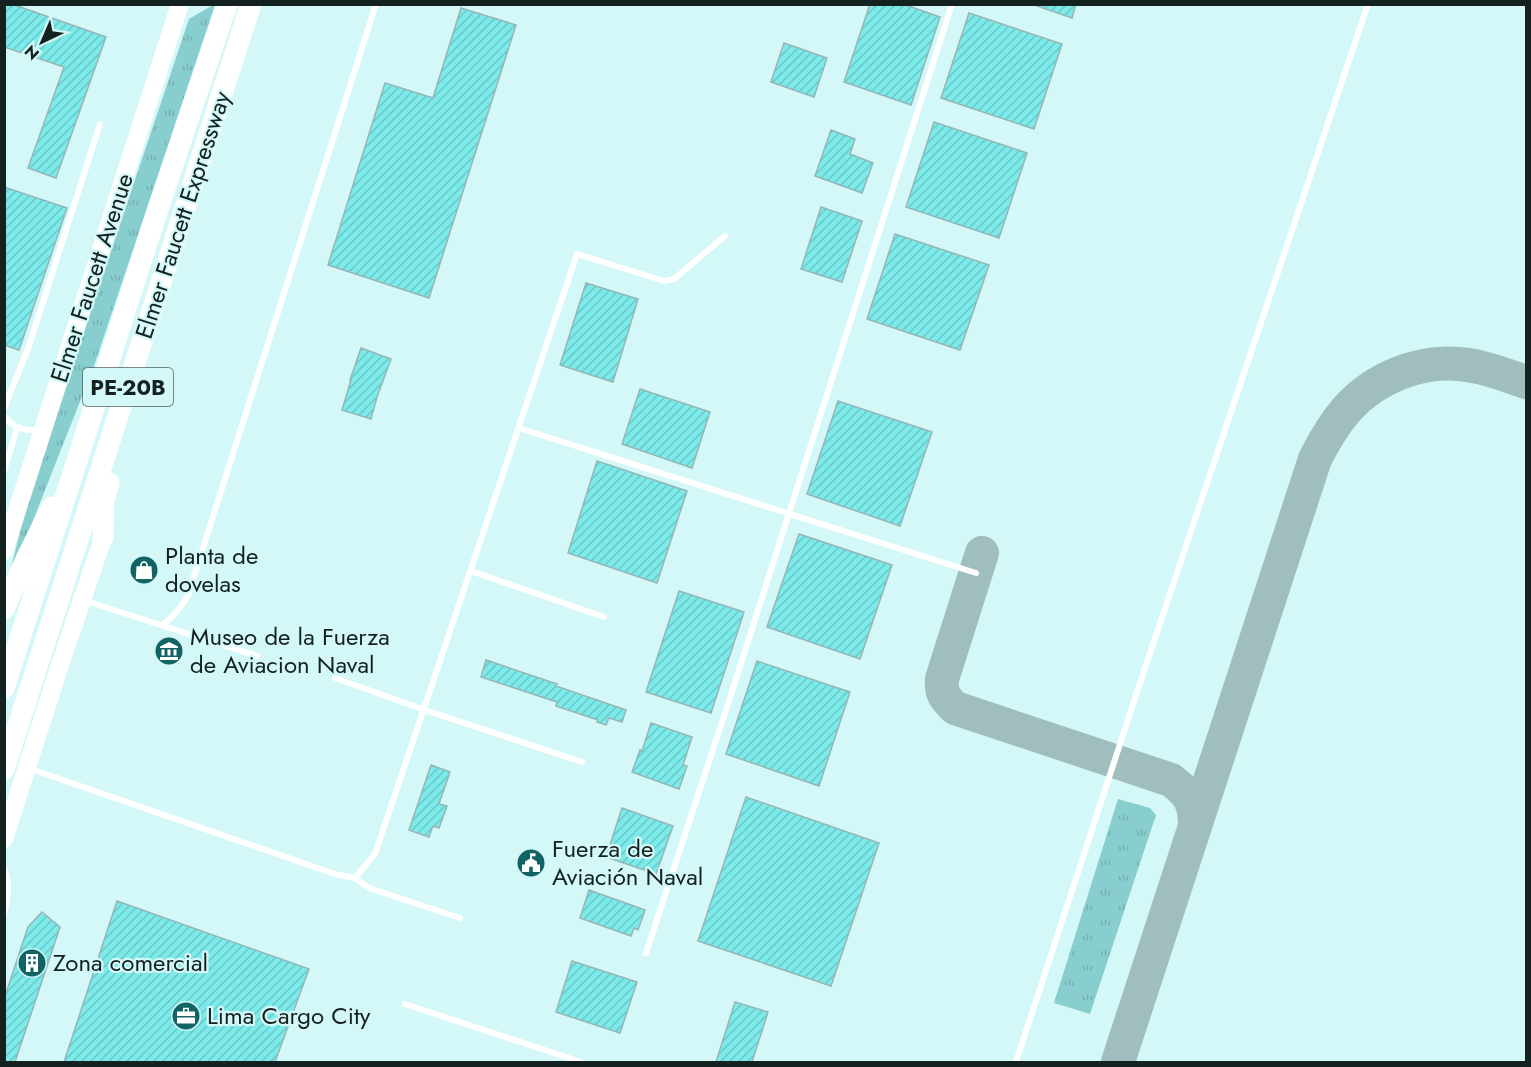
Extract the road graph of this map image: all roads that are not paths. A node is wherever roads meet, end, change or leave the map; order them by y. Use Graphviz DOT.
graph roads {
  1 [pos="180,4"];
  2 [pos="227,4"];
  3 [pos="251,4"];
  4 [pos="376,4"];
  5 [pos="952,4"];
  6 [pos="1368,4"];
  7 [pos="100,124"];
  8 [pos="725,236"];
  9 [pos="127,388"];
  10 [pos="8,392"];
  11 [pos="4,408"];
  12 [pos="4,416"];
  13 [pos="17,428"];
  14 [pos="519,428"];
  15 [pos="44,429"];
  16 [pos="83,445"];
  17 [pos="4,471"];
  18 [pos="789,514"];
  19 [pos="103,538"];
  20 [pos="4,551"];
  21 [pos="471,571"];
  22 [pos="976,573"];
  23 [pos="83,600"];
  24 [pos="4,609"];
  25 [pos="604,617"];
  26 [pos="162,625"];
  27 [pos="257,656"];
  28 [pos="335,678"];
  29 [pos="4,688"];
  30 [pos="425,710"];
  31 [pos="582,762"];
  32 [pos="27,768"];
  33 [pos="4,769"];
  34 [pos="4,839"];
  35 [pos="4,868"];
  36 [pos="355,878"];
  37 [pos="4,914"];
  38 [pos="459,918"];
  39 [pos="646,953"];
  40 [pos="405,1004"];
  41 [pos="581,1062"];
  42 [pos="1016,1062"];
  1 -- 15 [label="main road, Elmer Faucett Avenue"];
  2 -- 16 [label="highway, Elmer Faucett Expressway / PE-20B"];
  3 -- 9 [label="highway, Elmer Faucett Expressway / PE-20B"];
  4 -- 26 [label="lane"];
  5 -- 18 [label="lane"];
  6 -- 42 [label="lane"];
  7 -- 10 [label="lane"];
  8 -- 14 [label="lane"];
  9 -- 19 [label="highway"];
  9 -- 33 [label="highway, Elmer Faucett Expressway / PE-20B"];
  10 -- 11 [label="lane"];
  12 -- 13 [label="lane"];
  13 -- 15 [label="lane"];
  13 -- 17 [label="lane"];
  14 -- 18 [label="lane"];
  14 -- 21 [label="lane"];
  15 -- 20 [label="main road, Elmer Faucett Avenue"];
  16 -- 24 [label="highway"];
  16 -- 29 [label="highway, Elmer Faucett Expressway / PE-20B"];
  18 -- 22 [label="lane"];
  18 -- 39 [label="lane"];
  19 -- 23 [label="main road"];
  21 -- 25 [label="lane"];
  21 -- 30 [label="lane"];
  23 -- 26 [label="lane"];
  23 -- 32 [label="main road"];
  26 -- 27 [label="lane"];
  28 -- 30 [label="lane"];
  30 -- 31 [label="lane"];
  30 -- 36 [label="lane"];
  32 -- 34 [label="main road"];
  32 -- 36 [label="lane"];
  35 -- 37 [label="lane"];
  36 -- 38 [label="lane"];
  40 -- 41 [label="lane"];
}
